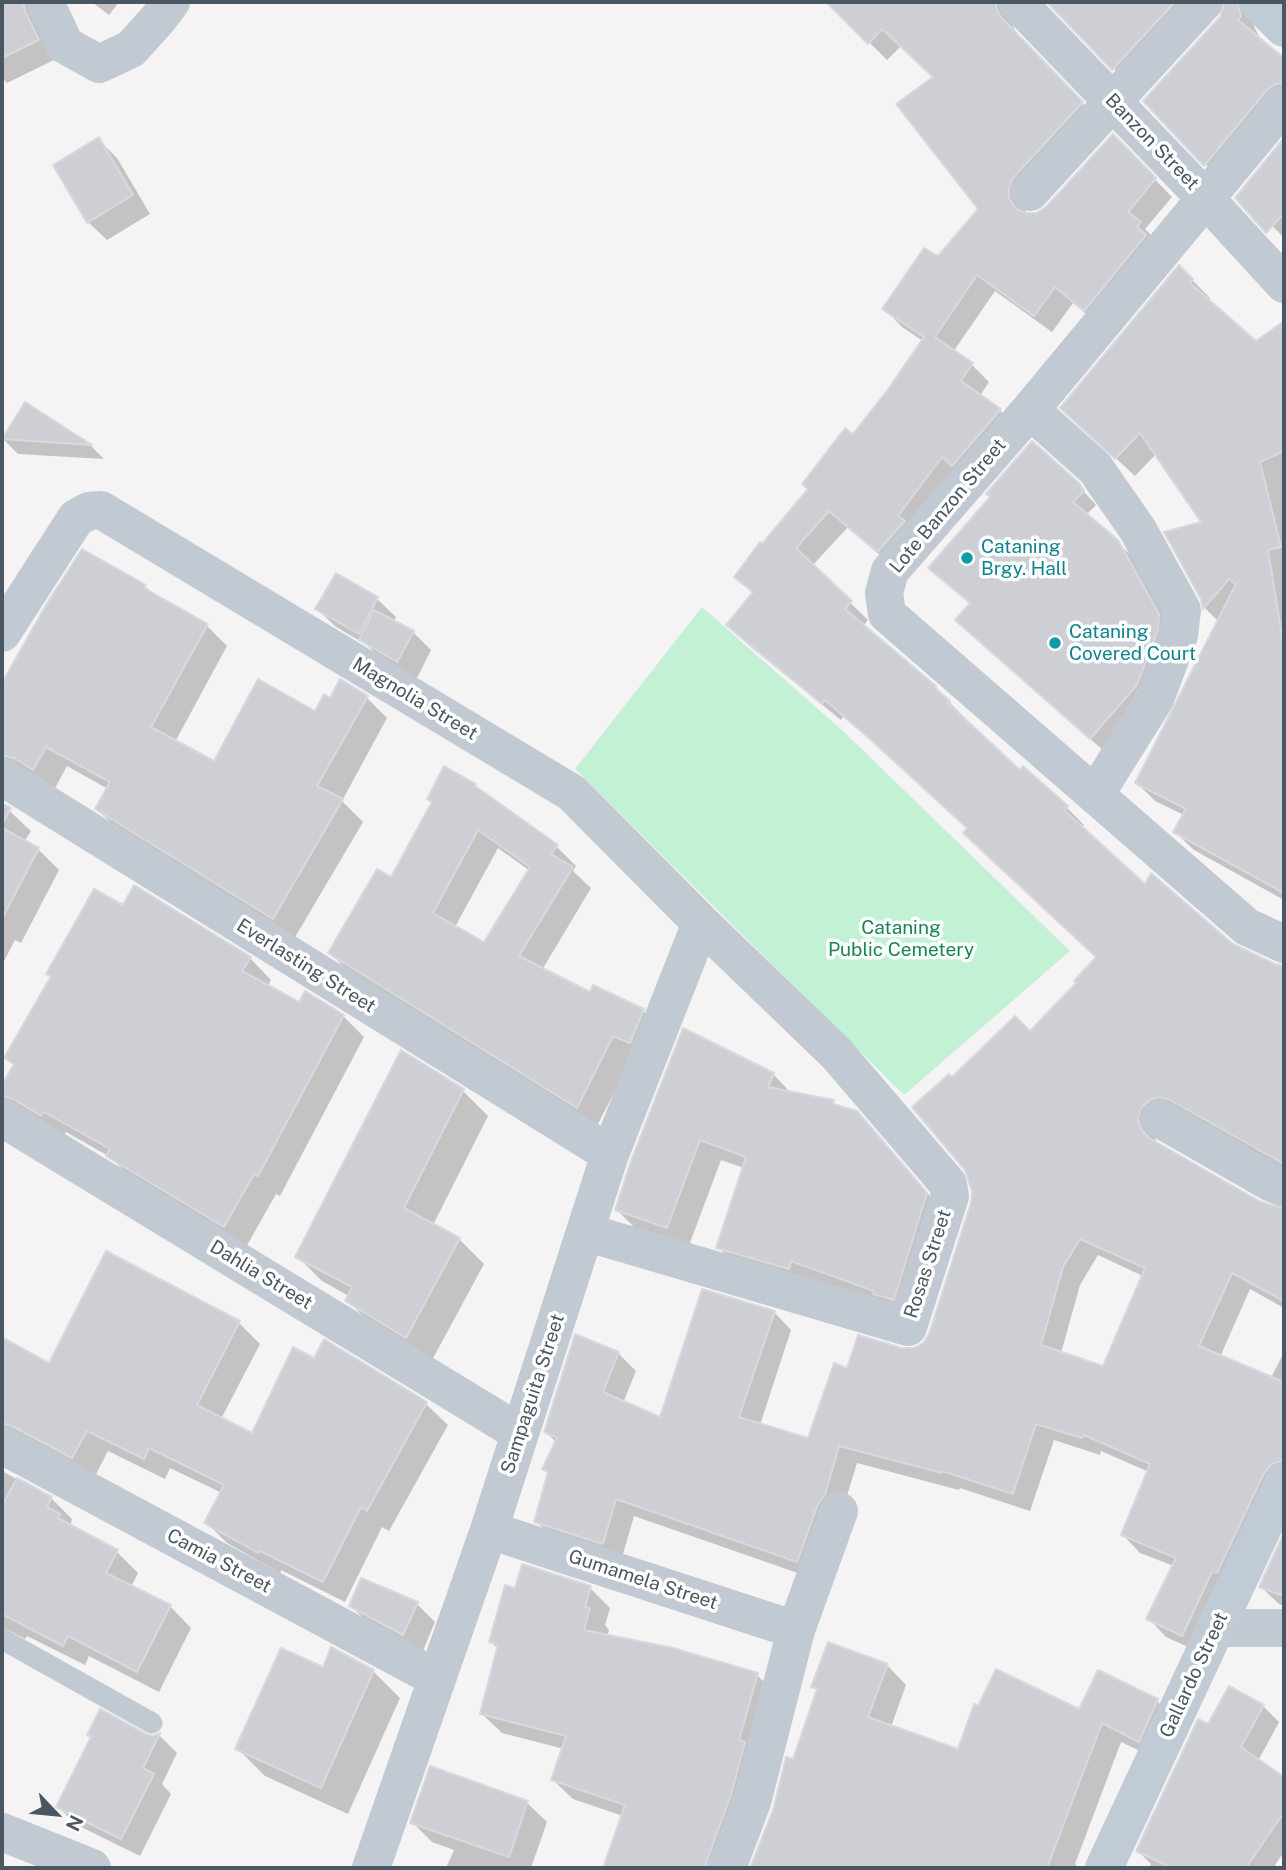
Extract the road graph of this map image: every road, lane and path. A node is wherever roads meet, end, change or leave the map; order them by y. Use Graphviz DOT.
graph roads {
  1 [pos="45,2"];
  2 [pos="171,2"];
  3 [pos="1017,2"];
  4 [pos="1204,2"];
  5 [pos="1258,2"];
  6 [pos="1284,28"];
  7 [pos="1112,100"];
  8 [pos="1284,104"];
  9 [pos="1030,192"];
  10 [pos="1206,199"];
  11 [pos="1284,284"];
  12 [pos="1030,410"];
  13 [pos="2,633"];
  14 [pos="2,778"];
  15 [pos="1095,795"];
  16 [pos="701,923"];
  17 [pos="1284,944"];
  18 [pos="2,1118"];
  19 [pos="1160,1119"];
  20 [pos="610,1154"];
  21 [pos="1284,1188"];
  22 [pos="585,1232"];
  23 [pos="520,1433"];
  24 [pos="5,1455"];
  25 [pos="1284,1482"];
  26 [pos="839,1511"];
  27 [pos="489,1530"];
  28 [pos="1284,1628"];
  29 [pos="1215,1629"];
  30 [pos="796,1630"];
  31 [pos="2,1639"];
  32 [pos="436,1678"];
  33 [pos="152,1723"];
  34 [pos="2,1832"];
  35 [pos="92,1868"];
  36 [pos="371,1868"];
  37 [pos="727,1868"];
  38 [pos="1104,1868"];
  1 -- 2 [label="street"];
  3 -- 7 [label="street, Banzon Street"];
  4 -- 7 [label="street"];
  5 -- 6 [label="street"];
  7 -- 9 [label="street"];
  7 -- 10 [label="street, Banzon Street"];
  8 -- 10 [label="street, Lote Banzon Street"];
  10 -- 11 [label="street, Banzon Street"];
  10 -- 12 [label="street, Lote Banzon Street"];
  12 -- 15 [label="street"];
  12 -- 15 [label="street, Lote Banzon Street"];
  13 -- 16 [label="street, Magnolia Street"];
  14 -- 20 [label="street, Everlasting Street"];
  15 -- 17 [label="street, Lote Banzon Street"];
  16 -- 20 [label="street, Sampaguita Street"];
  16 -- 22 [label="street, Rosas Street"];
  18 -- 23 [label="street, Dahlia Street"];
  19 -- 21 [label="street"];
  20 -- 22 [label="street, Sampaguita Street"];
  22 -- 23 [label="street, Sampaguita Street"];
  23 -- 27 [label="street, Sampaguita Street"];
  24 -- 32 [label="street, Camia Street"];
  25 -- 29 [label="street, Gallardo Street"];
  26 -- 30 [label="street"];
  27 -- 30 [label="street, Gumamela Street"];
  27 -- 32 [label="street, Sampaguita Street"];
  28 -- 29 [label="street"];
  29 -- 38 [label="street, Gallardo Street"];
  30 -- 37 [label="street"];
  31 -- 33 [label="lane"];
  32 -- 36 [label="street, Sampaguita Street"];
  34 -- 35 [label="street"];
}
